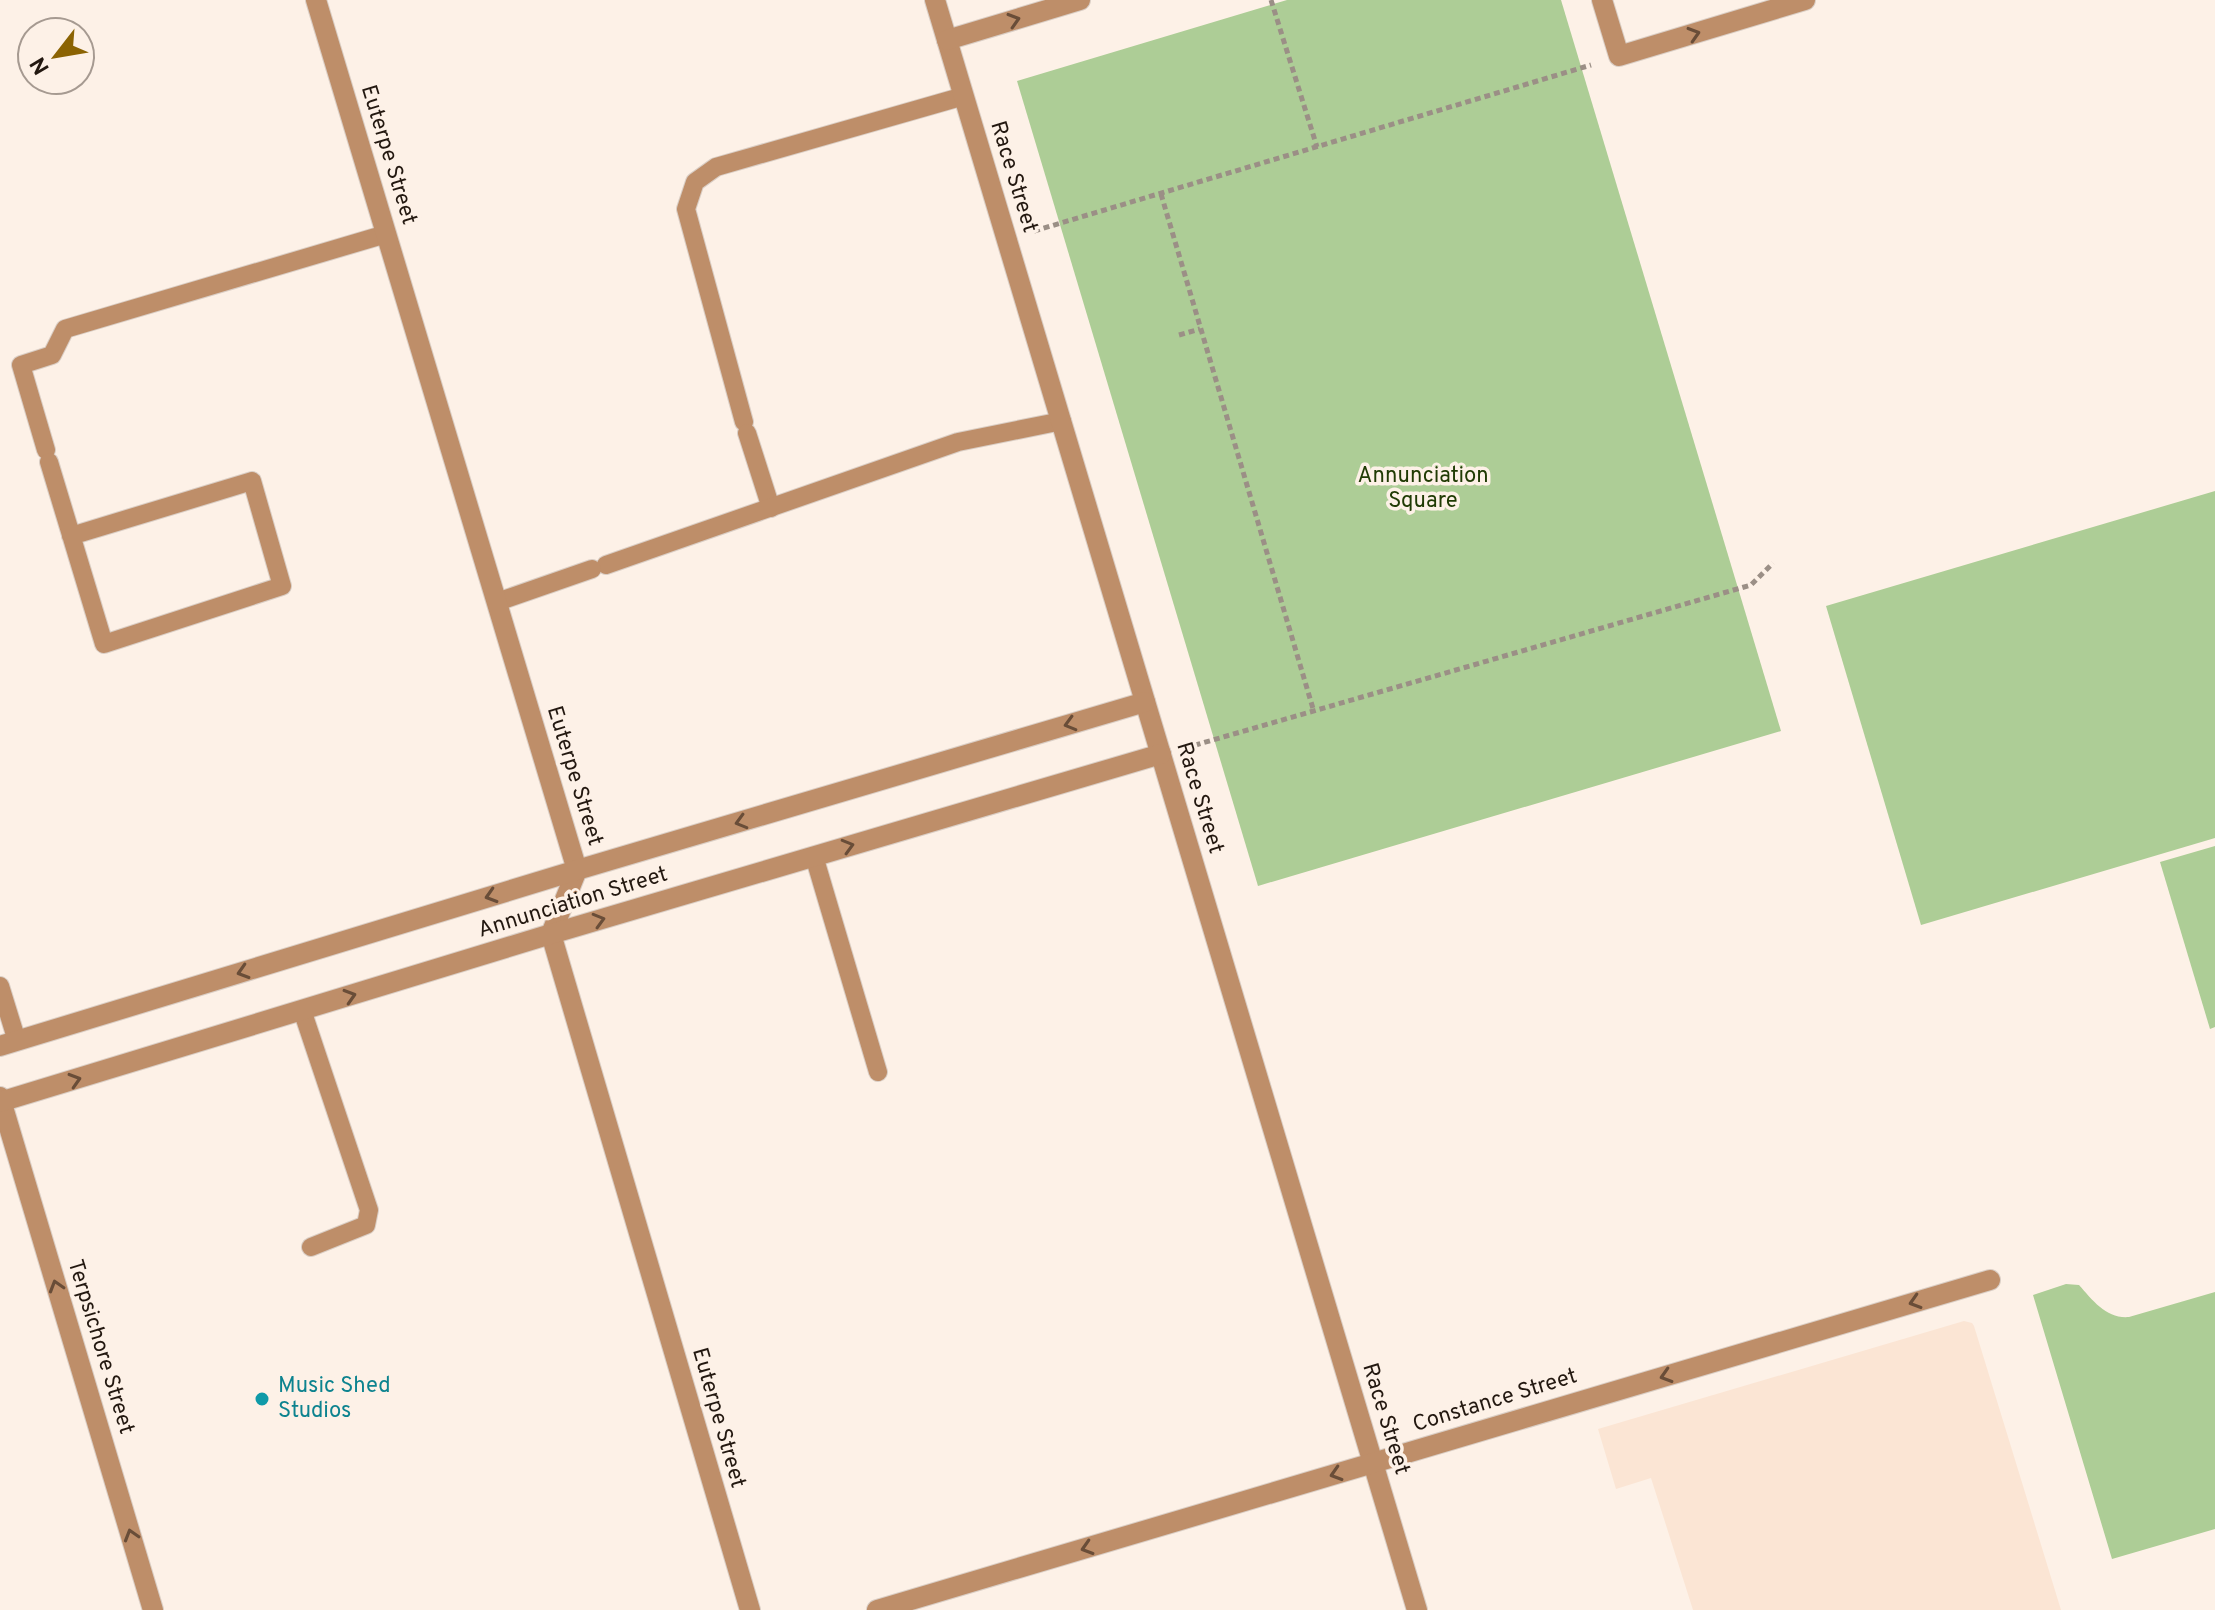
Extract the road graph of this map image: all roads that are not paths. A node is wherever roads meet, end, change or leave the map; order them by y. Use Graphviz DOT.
graph roads {
  1 [pos="316,0"];
  2 [pos="935,0"];
  3 [pos="1080,0"];
  4 [pos="1602,0"];
  5 [pos="1805,0"];
  6 [pos="947,40"];
  7 [pos="964,96"];
  8 [pos="386,234"];
  9 [pos="5,353"];
  10 [pos="21,365"];
  11 [pos="1062,421"];
  12 [pos="771,508"];
  13 [pos="71,536"];
  14 [pos="497,602"];
  15 [pos="1145,702"];
  16 [pos="1161,754"];
  17 [pos="814,856"];
  18 [pos="577,870"];
  19 [pos="551,934"];
  20 [pos="0,986"];
  21 [pos="302,1010"];
  22 [pos="9,1044"];
  23 [pos="878,1072"];
  24 [pos="0,1101"];
  25 [pos="311,1247"];
  26 [pos="1990,1280"];
  27 [pos="1373,1463"];
  28 [pos="153,1610"];
  29 [pos="750,1610"];
  30 [pos="877,1610"];
  31 [pos="1417,1610"];
  1 -- 8 [label="street, Euterpe Street"];
  2 -- 6 [label="street, Race Street"];
  6 -- 3 [label="street, one-way"];
  4 -- 5 [label="street, one-way"];
  6 -- 7 [label="street, Race Street"];
  7 -- 11 [label="street, Race Street"];
  7 -- 12 [label="lane"];
  8 -- 10 [label="lane"];
  8 -- 14 [label="street, Euterpe Street"];
  9 -- 10 [label="lane"];
  10 -- 13 [label="lane"];
  11 -- 12 [label="lane"];
  11 -- 15 [label="street, Race Street"];
  12 -- 14 [label="lane"];
  13 -- 13 [label="lane"];
  14 -- 18 [label="street, Euterpe Street"];
  15 -- 16 [label="street, Race Street"];
  15 -- 18 [label="street, Annunciation Street, one-way"];
  17 -- 16 [label="street, Annunciation Street, one-way"];
  16 -- 27 [label="street, Race Street"];
  19 -- 17 [label="street, Annunciation Street, one-way"];
  17 -- 23 [label="lane"];
  18 -- 19 [label="street, Euterpe Street"];
  18 -- 22 [label="street, Annunciation Street, one-way"];
  21 -- 19 [label="street, Annunciation Street, one-way"];
  19 -- 29 [label="street, Euterpe Street"];
  20 -- 22 [label="lane"];
  24 -- 21 [label="street, Annunciation Street, one-way"];
  21 -- 25 [label="lane"];
  28 -- 24 [label="street, Terpsichore Street, one-way"];
  26 -- 27 [label="street, Constance Street, one-way"];
  27 -- 30 [label="street, Constance Street, one-way"];
  27 -- 31 [label="street, Race Street"];
}
